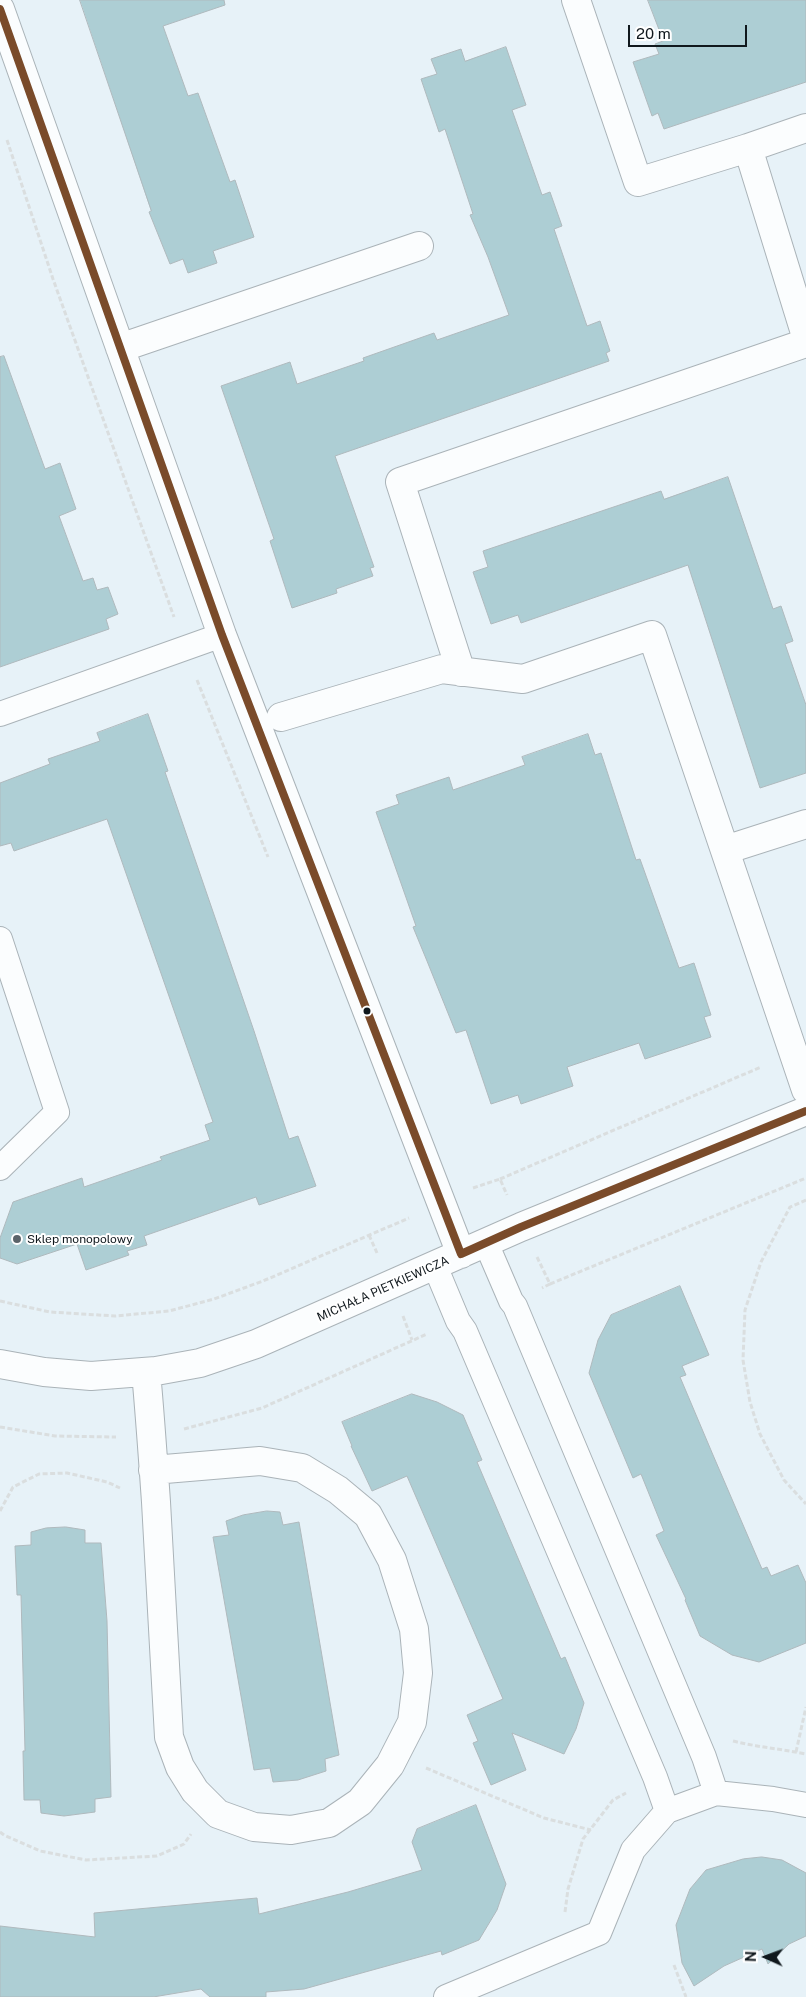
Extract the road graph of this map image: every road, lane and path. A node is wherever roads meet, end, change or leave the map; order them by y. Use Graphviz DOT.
graph roads {
  1 [pos="576,0"];
  2 [pos="0,9"];
  3 [pos="806,128"];
  4 [pos="6,139"];
  5 [pos="748,148"];
  6 [pos="419,246"];
  7 [pos="806,336"];
  8 [pos="806,343"];
  9 [pos="120,348"];
  10 [pos="222,635"];
  11 [pos="185,648"];
  12 [pos="461,672"];
  13 [pos="0,714"];
  14 [pos="281,717"];
  15 [pos="806,824"];
  16 [pos="725,850"];
  17 [pos="271,866"];
  18 [pos="0,939"];
  19 [pos="794,1053"];
  20 [pos="806,1090"];
  21 [pos="806,1111"];
  22 [pos="0,1168"];
  23 [pos="806,1178"];
  24 [pos="500,1179"];
  25 [pos="806,1200"];
  26 [pos="411,1217"];
  27 [pos="486,1243"];
  28 [pos="461,1254"];
  29 [pos="435,1266"];
  30 [pos="550,1284"];
  31 [pos="0,1300"];
  32 [pos="0,1364"];
  33 [pos="146,1372"];
  34 [pos="154,1470"];
  35 [pos="156,1502"];
  36 [pos="806,1504"];
  37 [pos="0,1511"];
  38 [pos="806,1707"];
  39 [pos="796,1752"];
  40 [pos="806,1754"];
  41 [pos="704,1757"];
  42 [pos="390,1765"];
  43 [pos="655,1777"];
  44 [pos="716,1793"];
  45 [pos="209,1805"];
  46 [pos="806,1805"];
  47 [pos="667,1811"];
  48 [pos="591,1830"];
  49 [pos="0,1832"];
  50 [pos="565,1948"];
  51 [pos="674,1965"];
  52 [pos="446,1997"];
  53 [pos="686,1997"];
  1 -- 5 [label="street"];
  2 -- 9 [label="street"];
  3 -- 5 [label="street"];
  4 -- 11 [label="path"];
  5 -- 7 [label="street"];
  6 -- 9 [label="street"];
  8 -- 12 [label="street"];
  9 -- 10 [label="street"];
  10 -- 11 [label="lane"];
  10 -- 28 [label="street"];
  11 -- 13 [label="lane"];
  11 -- 17 [label="path"];
  12 -- 14 [label="street"];
  12 -- 16 [label="street"];
  15 -- 16 [label="street"];
  16 -- 19 [label="street"];
  18 -- 22 [label="lane"];
  19 -- 20 [label="street"];
  19 -- 24 [label="path"];
  21 -- 27 [label="street, MICHAŁA PIETKIEWICZA"];
  23 -- 30 [label="path"];
  25 -- 36 [label="path"];
  26 -- 31 [label="path"];
  27 -- 28 [label="street, MICHAŁA PIETKIEWICZA"];
  27 -- 41 [label="lane"];
  28 -- 29 [label="street, MICHAŁA PIETKIEWICZA"];
  29 -- 33 [label="street, MICHAŁA PIETKIEWICZA"];
  29 -- 43 [label="lane"];
  32 -- 33 [label="street, MICHAŁA PIETKIEWICZA"];
  33 -- 34 [label="street"];
  34 -- 35 [label="street"];
  34 -- 42 [label="street"];
  35 -- 37 [label="path"];
  35 -- 45 [label="street"];
  38 -- 39 [label="path"];
  39 -- 40 [label="path"];
  39 -- 41 [label="path"];
  41 -- 44 [label="lane"];
  42 -- 45 [label="street"];
  42 -- 48 [label="path"];
  43 -- 47 [label="lane"];
  43 -- 48 [label="path"];
  44 -- 46 [label="lane"];
  44 -- 47 [label="lane"];
  45 -- 49 [label="path"];
  47 -- 50 [label="lane"];
  48 -- 50 [label="path"];
  50 -- 52 [label="lane"];
  51 -- 53 [label="path"];
}
